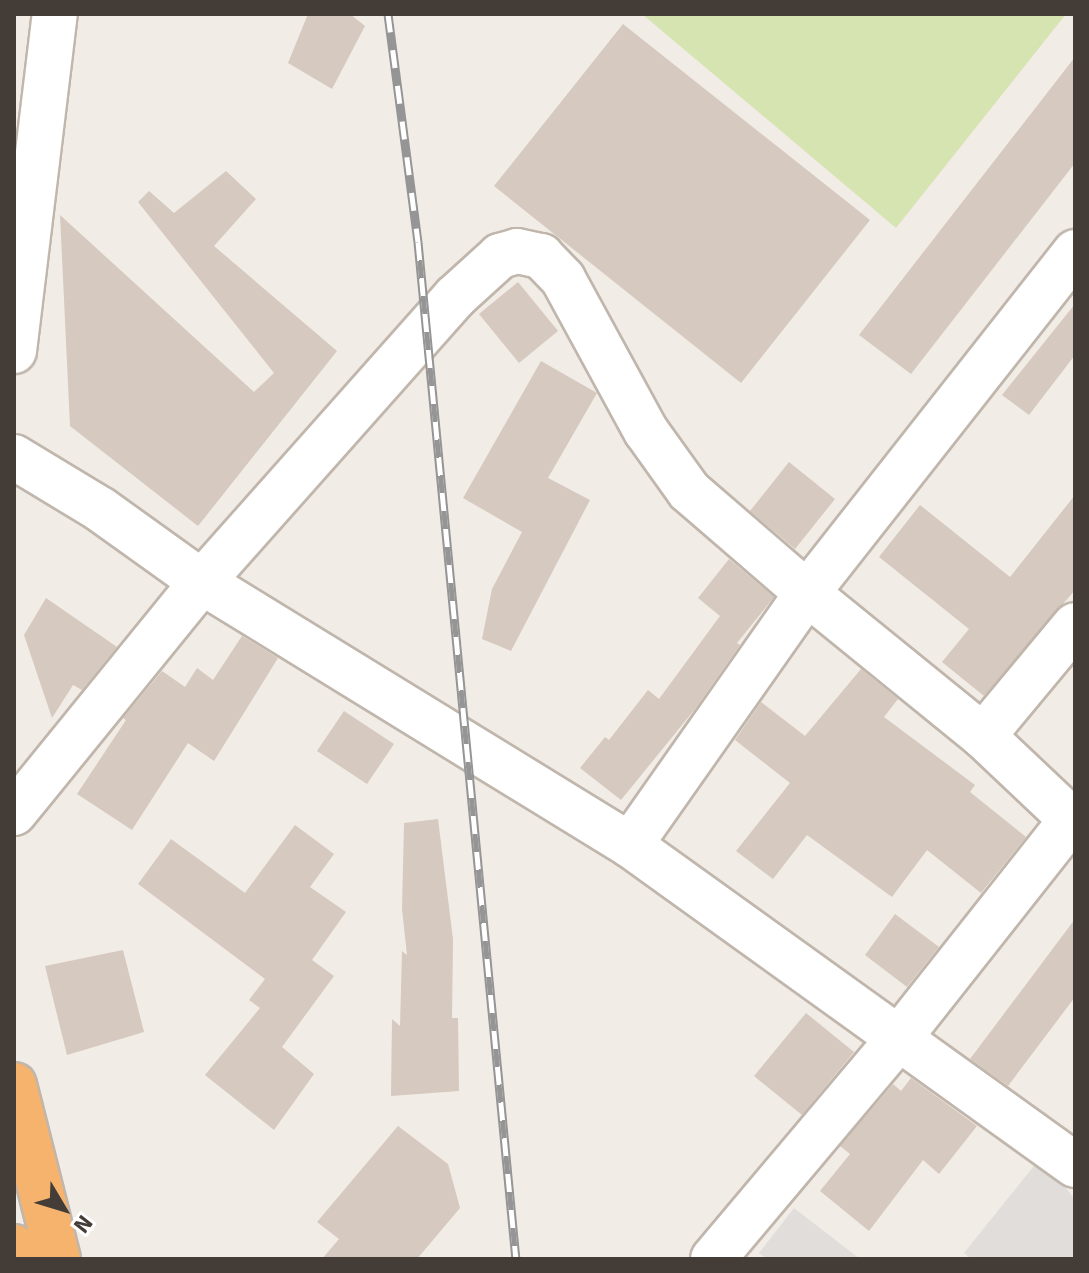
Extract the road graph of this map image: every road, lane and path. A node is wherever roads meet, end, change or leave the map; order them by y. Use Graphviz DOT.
graph roads {
  1 [pos="55,14"];
  2 [pos="1075,252"];
  3 [pos="14,351"];
  4 [pos="14,457"];
  5 [pos="202,582"];
  6 [pos="807,593"];
  7 [pos="1075,625"];
  8 [pos="983,736"];
  9 [pos="14,813"];
  10 [pos="1073,821"];
  11 [pos="630,845"];
  12 [pos="899,1038"];
  13 [pos="14,1085"];
  14 [pos="1072,1154"];
  15 [pos="14,1247"];
  16 [pos="17,1259"];
  17 [pos="58,1259"];
  18 [pos="713,1259"];
  1 -- 3 [label="street"];
  2 -- 6 [label="street"];
  4 -- 5 [label="street"];
  5 -- 6 [label="street"];
  5 -- 9 [label="street"];
  5 -- 11 [label="street"];
  6 -- 8 [label="street"];
  6 -- 11 [label="street"];
  7 -- 8 [label="street"];
  8 -- 10 [label="street"];
  10 -- 12 [label="street"];
  11 -- 12 [label="street"];
  12 -- 14 [label="street"];
  12 -- 18 [label="street"];
  13 -- 17 [label="highway"];
  15 -- 16 [label="highway"];
}
